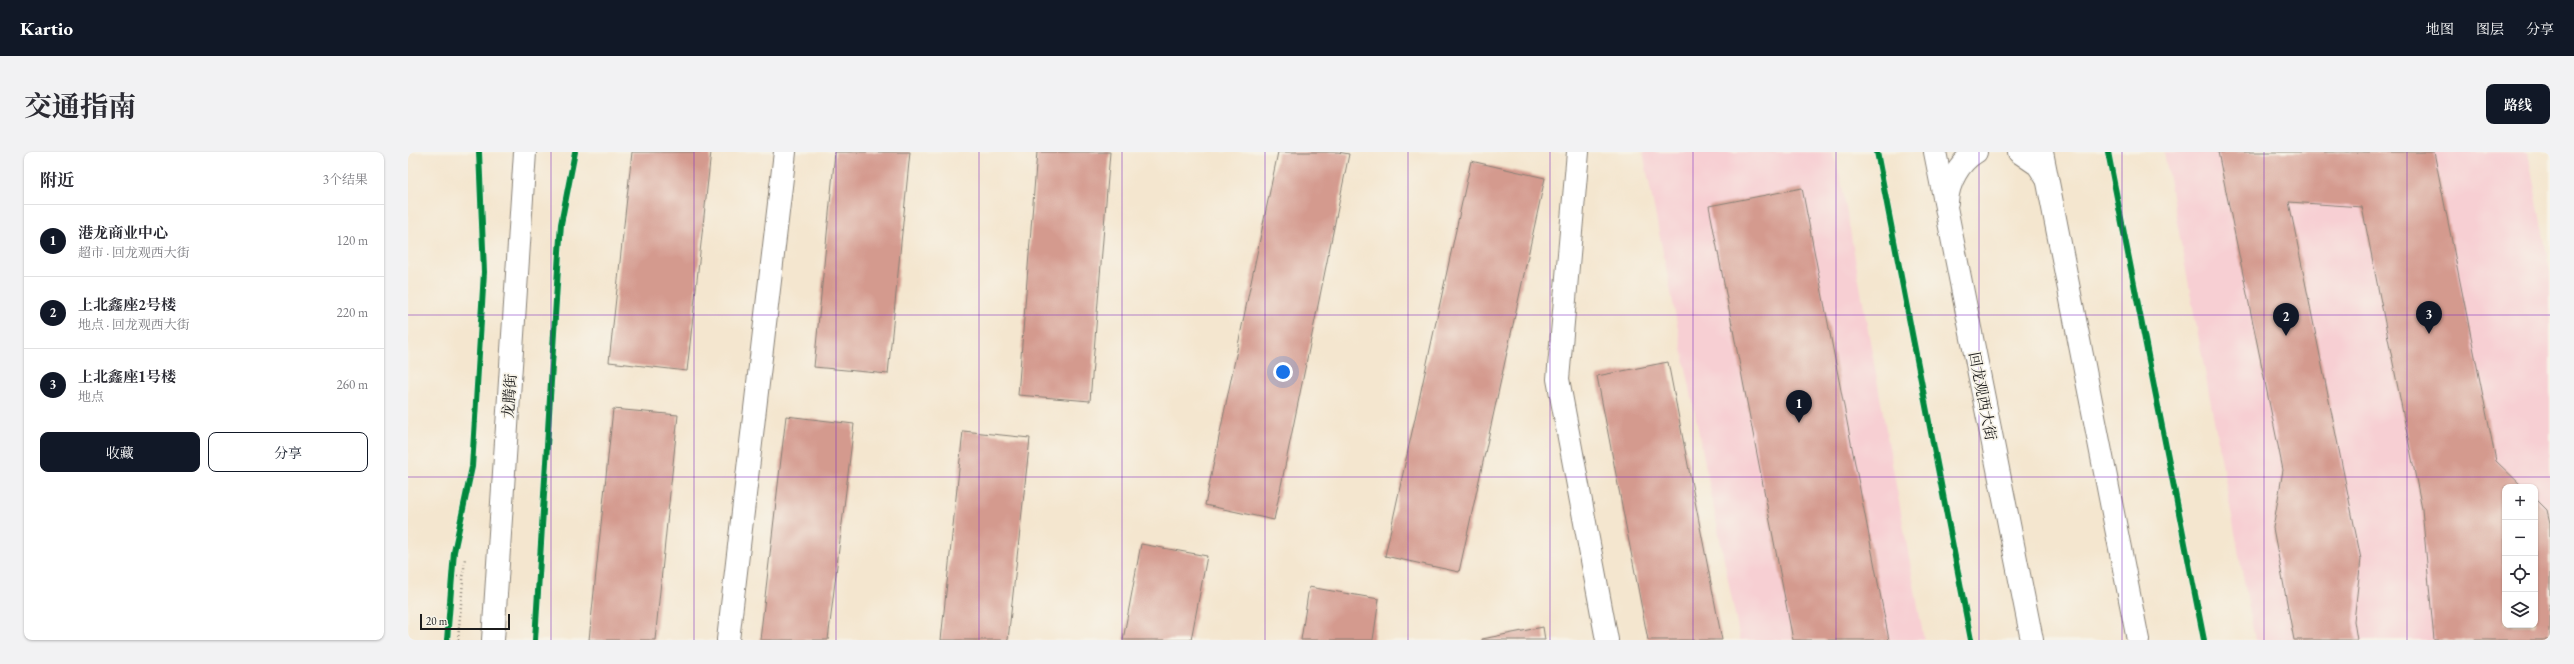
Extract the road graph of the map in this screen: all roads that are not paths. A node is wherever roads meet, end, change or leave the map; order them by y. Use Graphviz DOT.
graph roads {
  1 [pos="525,152"];
  2 [pos="785,152"];
  3 [pos="1578,152"];
  4 [pos="1935,152"];
  5 [pos="1976,152"];
  6 [pos="2019,152"];
  7 [pos="2042,152"];
  8 [pos="2048,182"];
  9 [pos="1947,214"];
  10 [pos="493,640"];
  11 [pos="728,640"];
  12 [pos="1607,640"];
  13 [pos="2032,640"];
  14 [pos="2138,640"];
  1 -- 10 [label="street, 龙腾街"];
  2 -- 11 [label="street"];
  3 -- 12 [label="street"];
  4 -- 9 [label="street, 回龙观西大街"];
  5 -- 9 [label="street"];
  6 -- 8 [label="street"];
  7 -- 8 [label="street"];
  8 -- 14 [label="street"];
  9 -- 13 [label="street, 回龙观西大街"];
}
